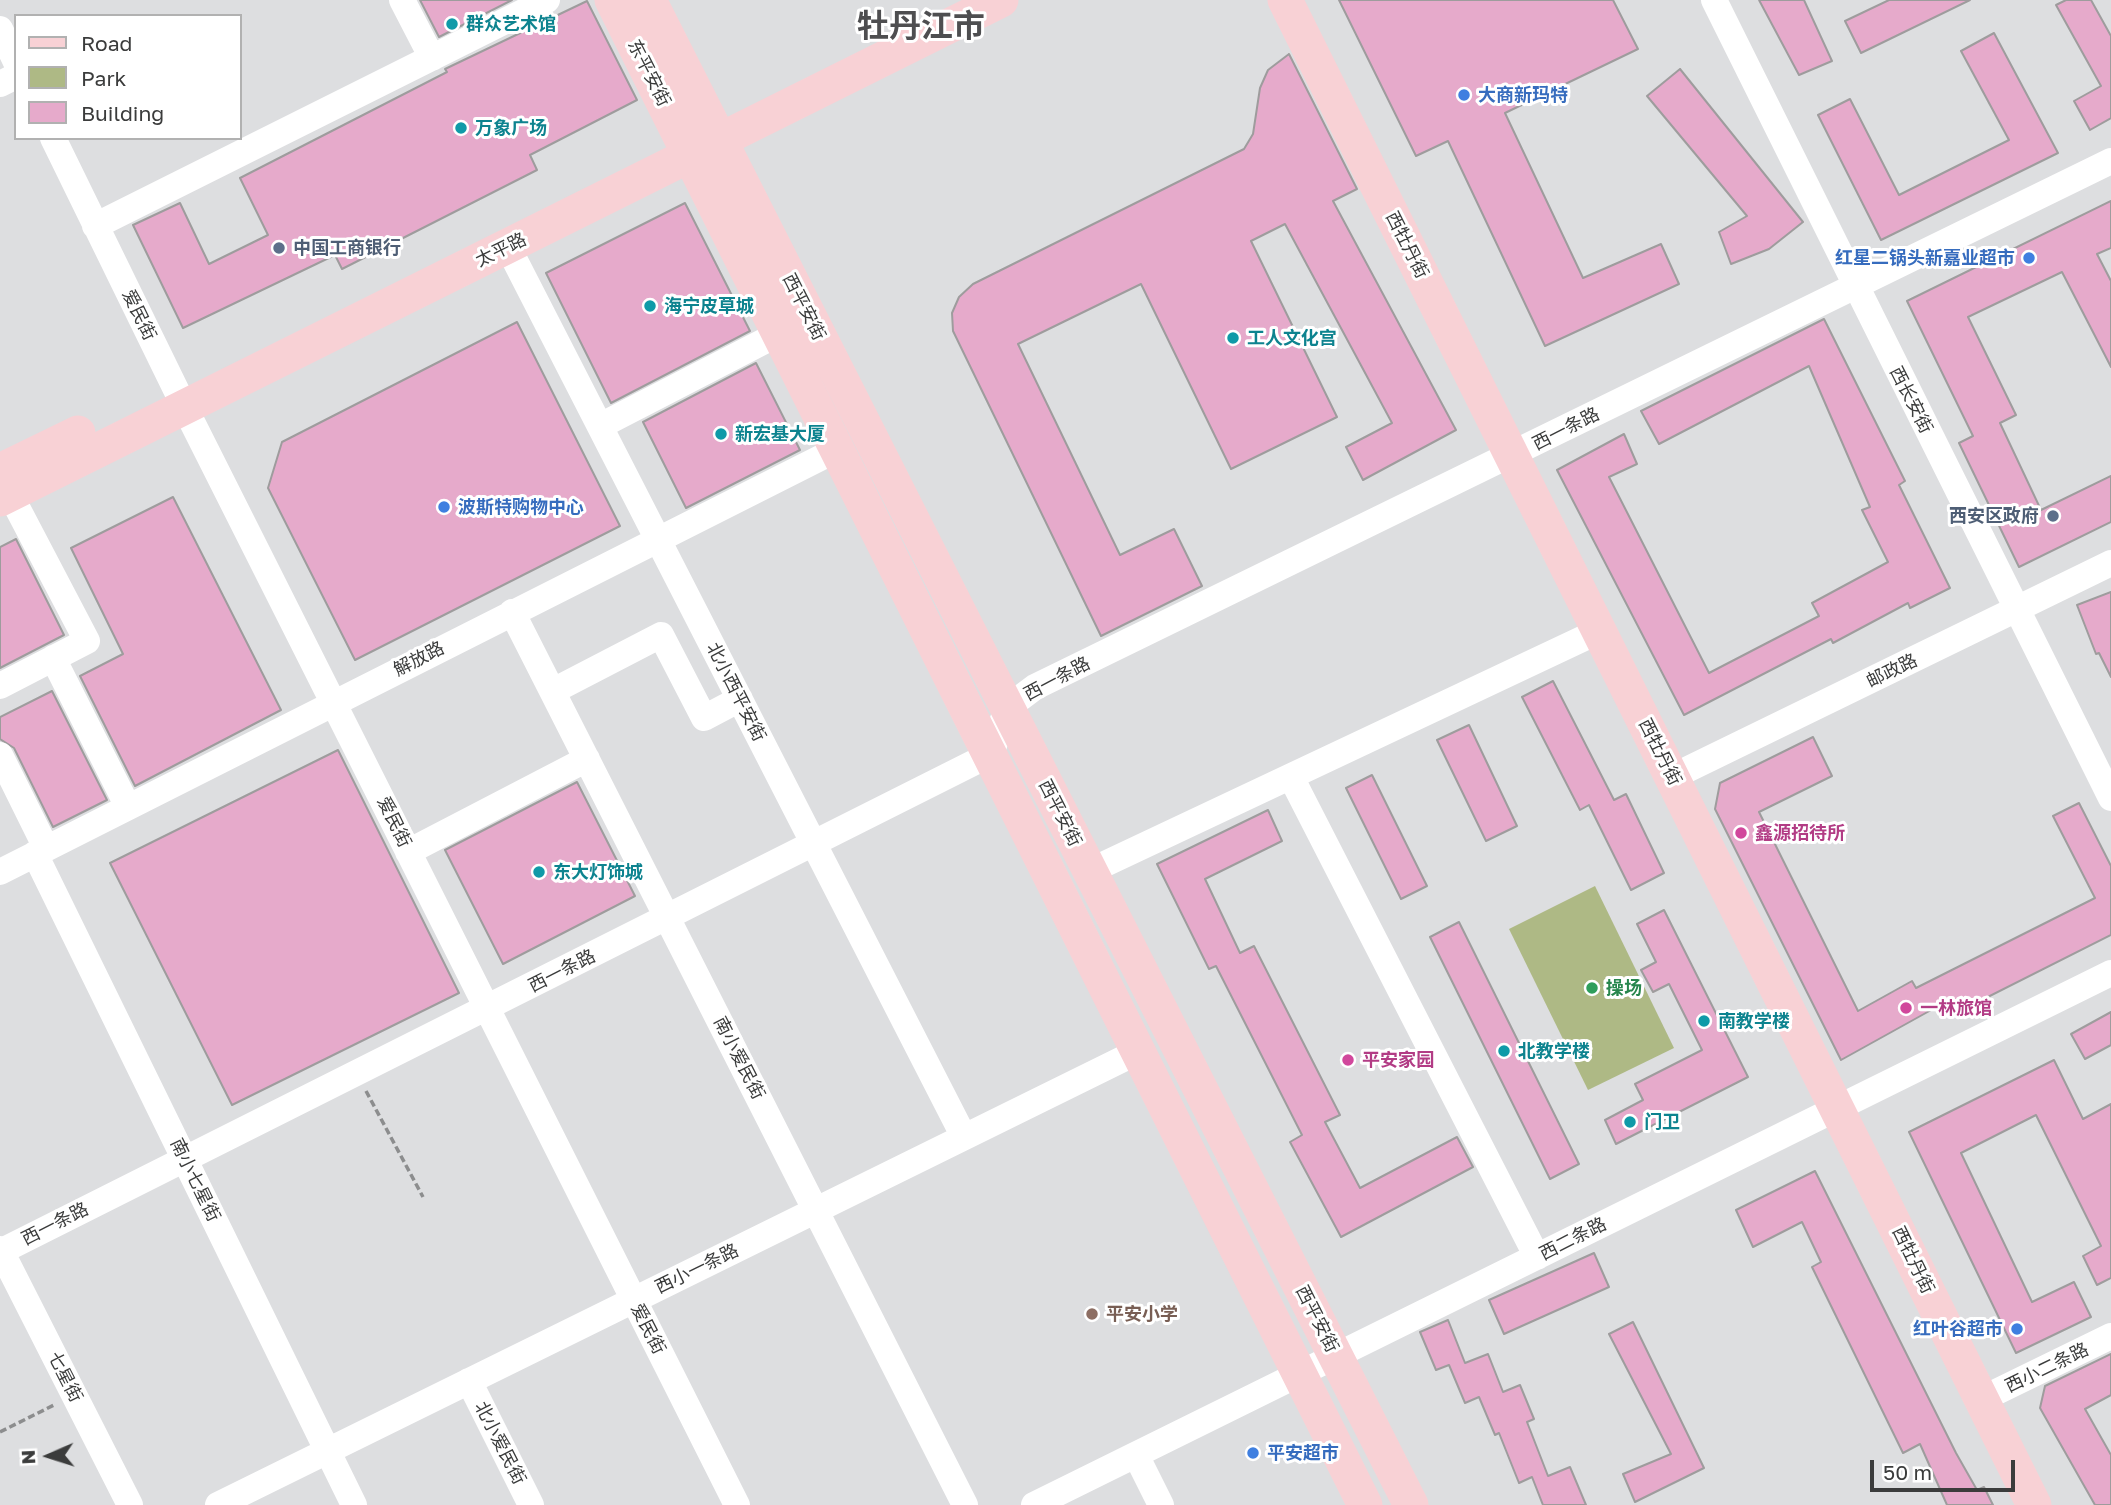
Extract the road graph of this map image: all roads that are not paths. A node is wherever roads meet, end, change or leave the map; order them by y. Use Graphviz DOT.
graph roads {
  1 [pos="402,0"];
  2 [pos="547,0"];
  3 [pos="612,0"];
  4 [pos="649,0"];
  5 [pos="957,0"];
  6 [pos="1001,0"];
  7 [pos="1285,0"];
  8 [pos="1714,0"];
  9 [pos="0,29"];
  10 [pos="14,58"];
  11 [pos="432,58"];
  12 [pos="698,139"];
  13 [pos="54,140"];
  14 [pos="2111,161"];
  15 [pos="95,226"];
  16 [pos="508,247"];
  17 [pos="1854,286"];
  18 [pos="780,333"];
  19 [pos="179,396"];
  20 [pos="600,426"];
  21 [pos="838,449"];
  22 [pos="1512,456"];
  23 [pos="3,479"];
  24 [pos="657,538"];
  25 [pos="2111,563"];
  26 [pos="2017,610"];
  27 [pos="512,612"];
  28 [pos="1599,631"];
  29 [pos="53,658"];
  30 [pos="0,686"];
  31 [pos="553,691"];
  32 [pos="740,699"];
  33 [pos="334,702"];
  34 [pos="1007,708"];
  35 [pos="991,754"];
  36 [pos="0,755"];
  37 [pos="587,759"];
  38 [pos="1291,777"];
  39 [pos="1672,777"];
  40 [pos="2111,798"];
  41 [pos="128,807"];
  42 [pos="814,845"];
  43 [pos="40,851"];
  44 [pos="408,852"];
  45 [pos="1090,871"];
  46 [pos="0,872"];
  47 [pos="668,918"];
  48 [pos="2111,973"];
  49 [pos="488,1008"];
  50 [pos="1139,1051"];
  51 [pos="1837,1107"];
  52 [pos="964,1137"];
  53 [pos="185,1159"];
  54 [pos="816,1210"];
  55 [pos="0,1250"];
  56 [pos="1537,1256"];
  57 [pos="634,1300"];
  58 [pos="2111,1336"];
  59 [pos="1336,1357"];
  60 [pos="1300,1375"];
  61 [pos="469,1381"];
  62 [pos="1982,1399"];
  63 [pos="328,1451"];
  64 [pos="1136,1455"];
  65 [pos="130,1505"];
  66 [pos="218,1505"];
  67 [pos="354,1505"];
  68 [pos="531,1505"];
  69 [pos="737,1505"];
  70 [pos="965,1505"];
  71 [pos="1034,1505"];
  72 [pos="1161,1505"];
  73 [pos="1366,1505"];
  74 [pos="1411,1505"];
  75 [pos="2034,1505"];
  1 -- 11 [label="street"];
  2 -- 11 [label="street"];
  3 -- 12 [label="main road, 东平安街"];
  4 -- 12 [label="main road, 东平安街"];
  5 -- 12 [label="main road, 太平路"];
  6 -- 12 [label="main road, 太平路"];
  7 -- 22 [label="main road, 西牡丹街"];
  8 -- 17 [label="street, 西长安街"];
  9 -- 10 [label="street"];
  11 -- 15 [label="street"];
  12 -- 16 [label="main road, 太平路"];
  12 -- 18 [label="main road, 西平安街"];
  12 -- 19 [label="main road, 太平路"];
  12 -- 34 [label="main road, 西平安街"];
  13 -- 15 [label="street, 爱民街"];
  14 -- 17 [label="street, 西一条路"];
  15 -- 19 [label="street, 爱民街"];
  16 -- 19 [label="main road, 太平路"];
  16 -- 20 [label="street, 北小西平安街"];
  17 -- 22 [label="street, 西一条路"];
  17 -- 26 [label="street, 西长安街"];
  18 -- 20 [label="street"];
  18 -- 21 [label="main road, 西平安街"];
  19 -- 23 [label="main road, 太平路"];
  19 -- 33 [label="street, 爱民街"];
  20 -- 24 [label="street, 北小西平安街"];
  21 -- 24 [label="street, 解放路"];
  21 -- 35 [label="main road, 西平安街"];
  22 -- 28 [label="main road, 西牡丹街"];
  22 -- 34 [label="street, 西一条路"];
  23 -- 29 [label="street"];
  24 -- 27 [label="street, 解放路"];
  24 -- 32 [label="street, 北小西平安街"];
  25 -- 26 [label="street, 邮政路"];
  26 -- 39 [label="street, 邮政路"];
  26 -- 40 [label="street, 西长安街"];
  27 -- 31 [label="street, 南小爱民街"];
  27 -- 33 [label="street, 解放路"];
  28 -- 38 [label="street"];
  28 -- 39 [label="main road, 西牡丹街"];
  29 -- 30 [label="street"];
  29 -- 41 [label="street"];
  31 -- 32 [label="street"];
  31 -- 37 [label="street, 南小爱民街"];
  32 -- 42 [label="street, 北小西平安街"];
  33 -- 41 [label="street, 解放路"];
  33 -- 44 [label="street, 爱民街"];
  34 -- 35 [label="street, 西一条路"];
  34 -- 45 [label="main road, 西平安街"];
  35 -- 42 [label="street, 西一条路"];
  35 -- 50 [label="main road, 西平安街"];
  36 -- 43 [label="street, 南小七星街"];
  37 -- 44 [label="street"];
  37 -- 47 [label="street, 南小爱民街"];
  38 -- 45 [label="street"];
  38 -- 56 [label="street"];
  39 -- 51 [label="main road, 西牡丹街"];
  41 -- 43 [label="street, 解放路"];
  42 -- 47 [label="street, 西一条路"];
  42 -- 52 [label="street, 北小西平安街"];
  43 -- 46 [label="street, 解放路"];
  43 -- 53 [label="street, 南小七星街"];
  44 -- 49 [label="street, 爱民街"];
  45 -- 59 [label="main road, 西平安街"];
  47 -- 49 [label="street, 西一条路"];
  47 -- 54 [label="street, 南小爱民街"];
  48 -- 51 [label="street, 西二条路"];
  49 -- 53 [label="street, 西一条路"];
  49 -- 57 [label="street, 爱民街"];
  50 -- 52 [label="street, 西小一条路"];
  50 -- 60 [label="main road, 西平安街"];
  51 -- 56 [label="street, 西二条路"];
  51 -- 62 [label="main road, 西牡丹街"];
  52 -- 54 [label="street, 西小一条路"];
  53 -- 55 [label="street, 西一条路"];
  53 -- 63 [label="street, 南小七星街"];
  54 -- 57 [label="street, 西小一条路"];
  54 -- 70 [label="street, 南小爱民街"];
  55 -- 65 [label="street, 七星街"];
  56 -- 59 [label="street, 西二条路"];
  57 -- 61 [label="street, 西小一条路"];
  57 -- 69 [label="street, 爱民街"];
  58 -- 62 [label="street, 西小二条路"];
  59 -- 60 [label="street, 西二条路"];
  59 -- 74 [label="main road, 西平安街"];
  60 -- 64 [label="street, 西二条路"];
  60 -- 73 [label="main road, 西平安街"];
  61 -- 63 [label="street, 西小一条路"];
  61 -- 68 [label="street, 北小爱民街"];
  62 -- 75 [label="main road, 西牡丹街"];
  63 -- 66 [label="street, 西小一条路"];
  63 -- 67 [label="street, 南小七星街"];
  64 -- 71 [label="street, 西二条路"];
  64 -- 72 [label="street"];
}
